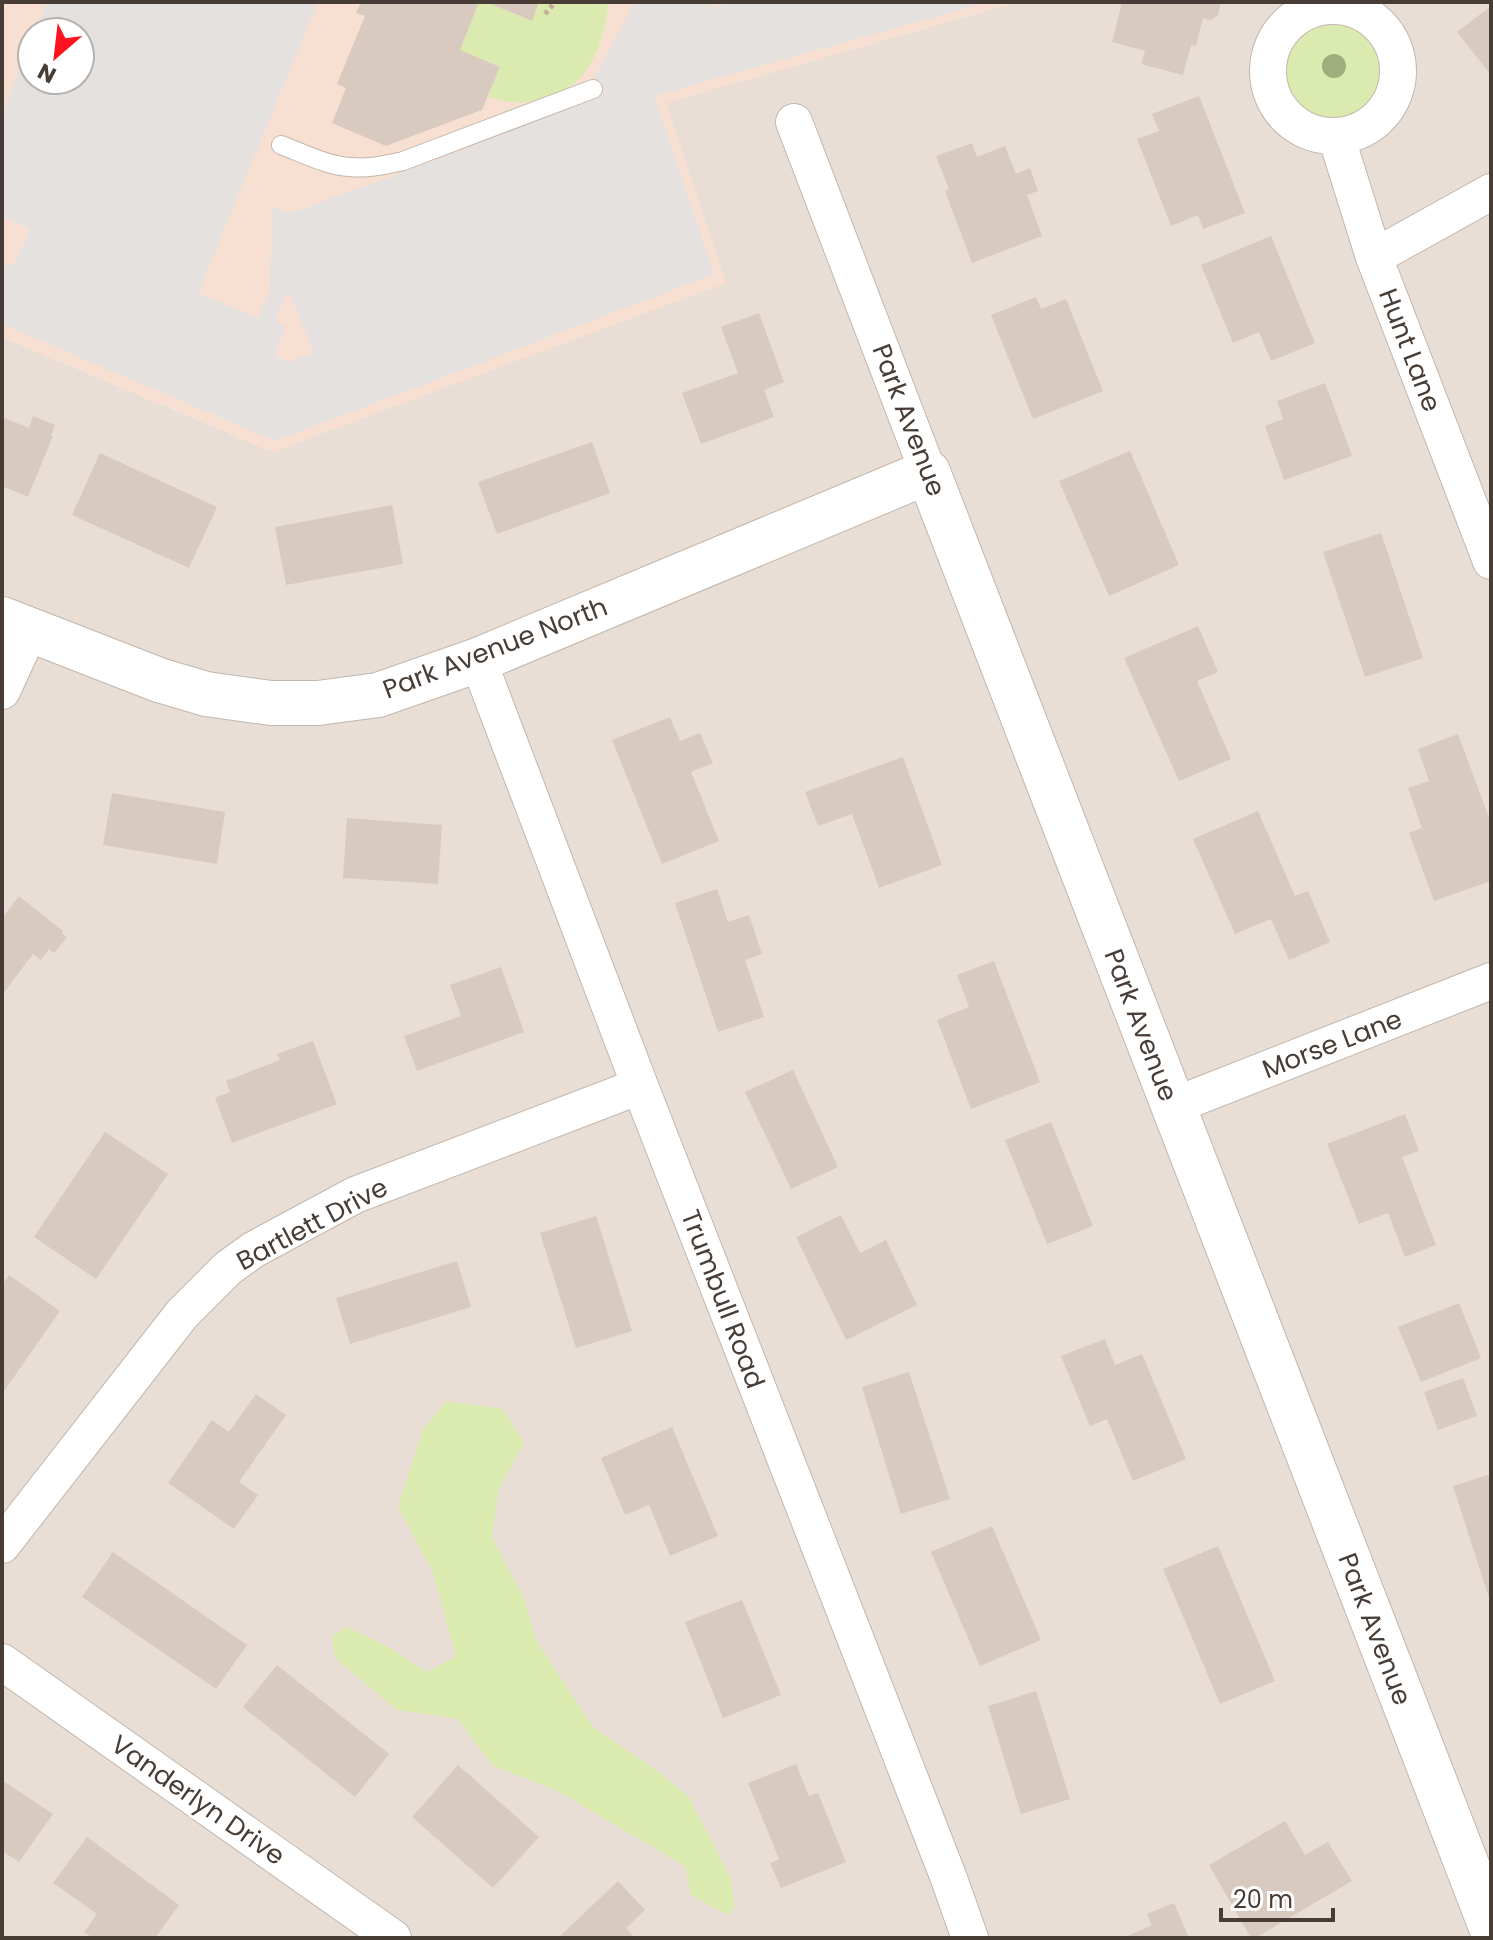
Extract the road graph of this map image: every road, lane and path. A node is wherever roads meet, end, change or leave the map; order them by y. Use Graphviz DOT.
graph roads {
  1 [pos="555,2"];
  2 [pos="545,14"];
  3 [pos="593,89"];
  4 [pos="794,122"];
  5 [pos="1336,136"];
  6 [pos="281,145"];
  7 [pos="1491,192"];
  8 [pos="1374,257"];
  9 [pos="928,472"];
  10 [pos="1491,561"];
  11 [pos="16,625"];
  12 [pos="478,660"];
  13 [pos="2,691"];
  14 [pos="1491,981"];
  15 [pos="640,1086"];
  16 [pos="1173,1106"];
  17 [pos="2,1545"];
  18 [pos="2,1662"];
  19 [pos="1491,1927"];
  20 [pos="393,1938"];
  21 [pos="970,1938"];
  1 -- 2 [label="path"];
  3 -- 6 [label="lane"];
  4 -- 9 [label="street, Park Avenue"];
  5 -- 8 [label="street, Hunt Lane"];
  7 -- 8 [label="street"];
  8 -- 10 [label="street, Hunt Lane"];
  9 -- 12 [label="street, Park Avenue North"];
  9 -- 16 [label="street, Park Avenue"];
  11 -- 12 [label="street, Park Avenue North"];
  11 -- 13 [label="street"];
  12 -- 15 [label="street, Trumbull Road"];
  14 -- 16 [label="street, Morse Lane"];
  15 -- 17 [label="street, Bartlett Drive"];
  15 -- 21 [label="street, Trumbull Road"];
  16 -- 19 [label="street, Park Avenue"];
  18 -- 20 [label="street, Vanderlyn Drive"];
}
